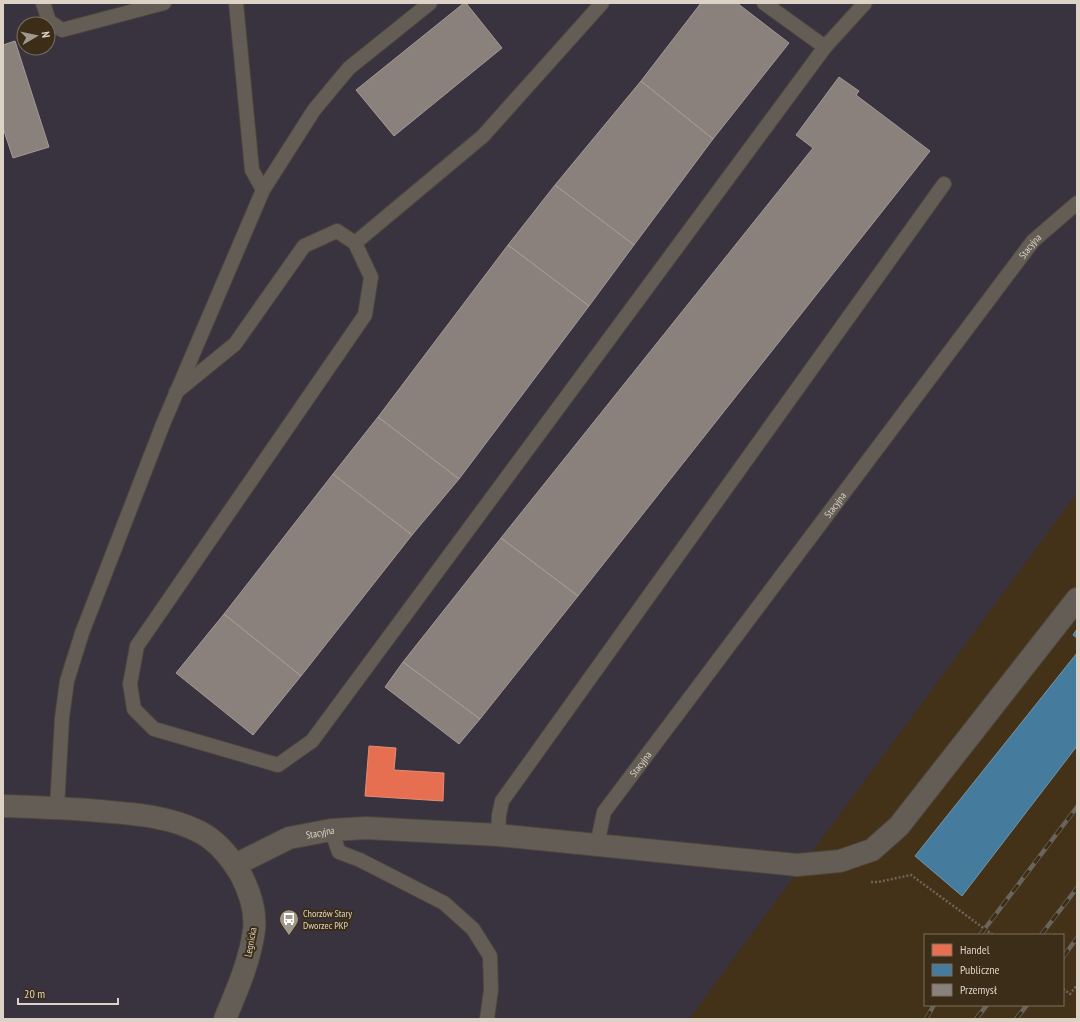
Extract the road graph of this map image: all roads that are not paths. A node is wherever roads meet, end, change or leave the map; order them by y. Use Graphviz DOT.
graph roads {
  1 [pos="43,3"];
  2 [pos="164,3"];
  3 [pos="236,3"];
  4 [pos="430,3"];
  5 [pos="602,3"];
  6 [pos="764,3"];
  7 [pos="865,3"];
  8 [pos="825,47"];
  9 [pos="944,184"];
  10 [pos="263,190"];
  11 [pos="1077,203"];
  12 [pos="355,243"];
  13 [pos="176,392"];
  14 [pos="1077,599"];
  15 [pos="3,806"];
  16 [pos="57,808"];
  17 [pos="331,830"];
  18 [pos="498,835"];
  19 [pos="597,845"];
  20 [pos="235,864"];
  21 [pos="225,1019"];
  22 [pos="487,1019"];
  1 -- 2 [label="lane"];
  3 -- 10 [label="lane"];
  4 -- 10 [label="lane"];
  5 -- 12 [label="lane"];
  6 -- 8 [label="lane"];
  7 -- 8 [label="lane"];
  8 -- 12 [label="lane"];
  9 -- 18 [label="lane"];
  10 -- 13 [label="lane"];
  11 -- 19 [label="lane, Stacyjna"];
  12 -- 13 [label="lane"];
  13 -- 16 [label="lane"];
  14 -- 19 [label="street"];
  15 -- 16 [label="street"];
  16 -- 20 [label="street"];
  17 -- 18 [label="street, Stacyjna"];
  17 -- 20 [label="street, Stacyjna"];
  17 -- 22 [label="lane"];
  18 -- 19 [label="street, Stacyjna"];
  20 -- 21 [label="street, Legnicka"];
}
